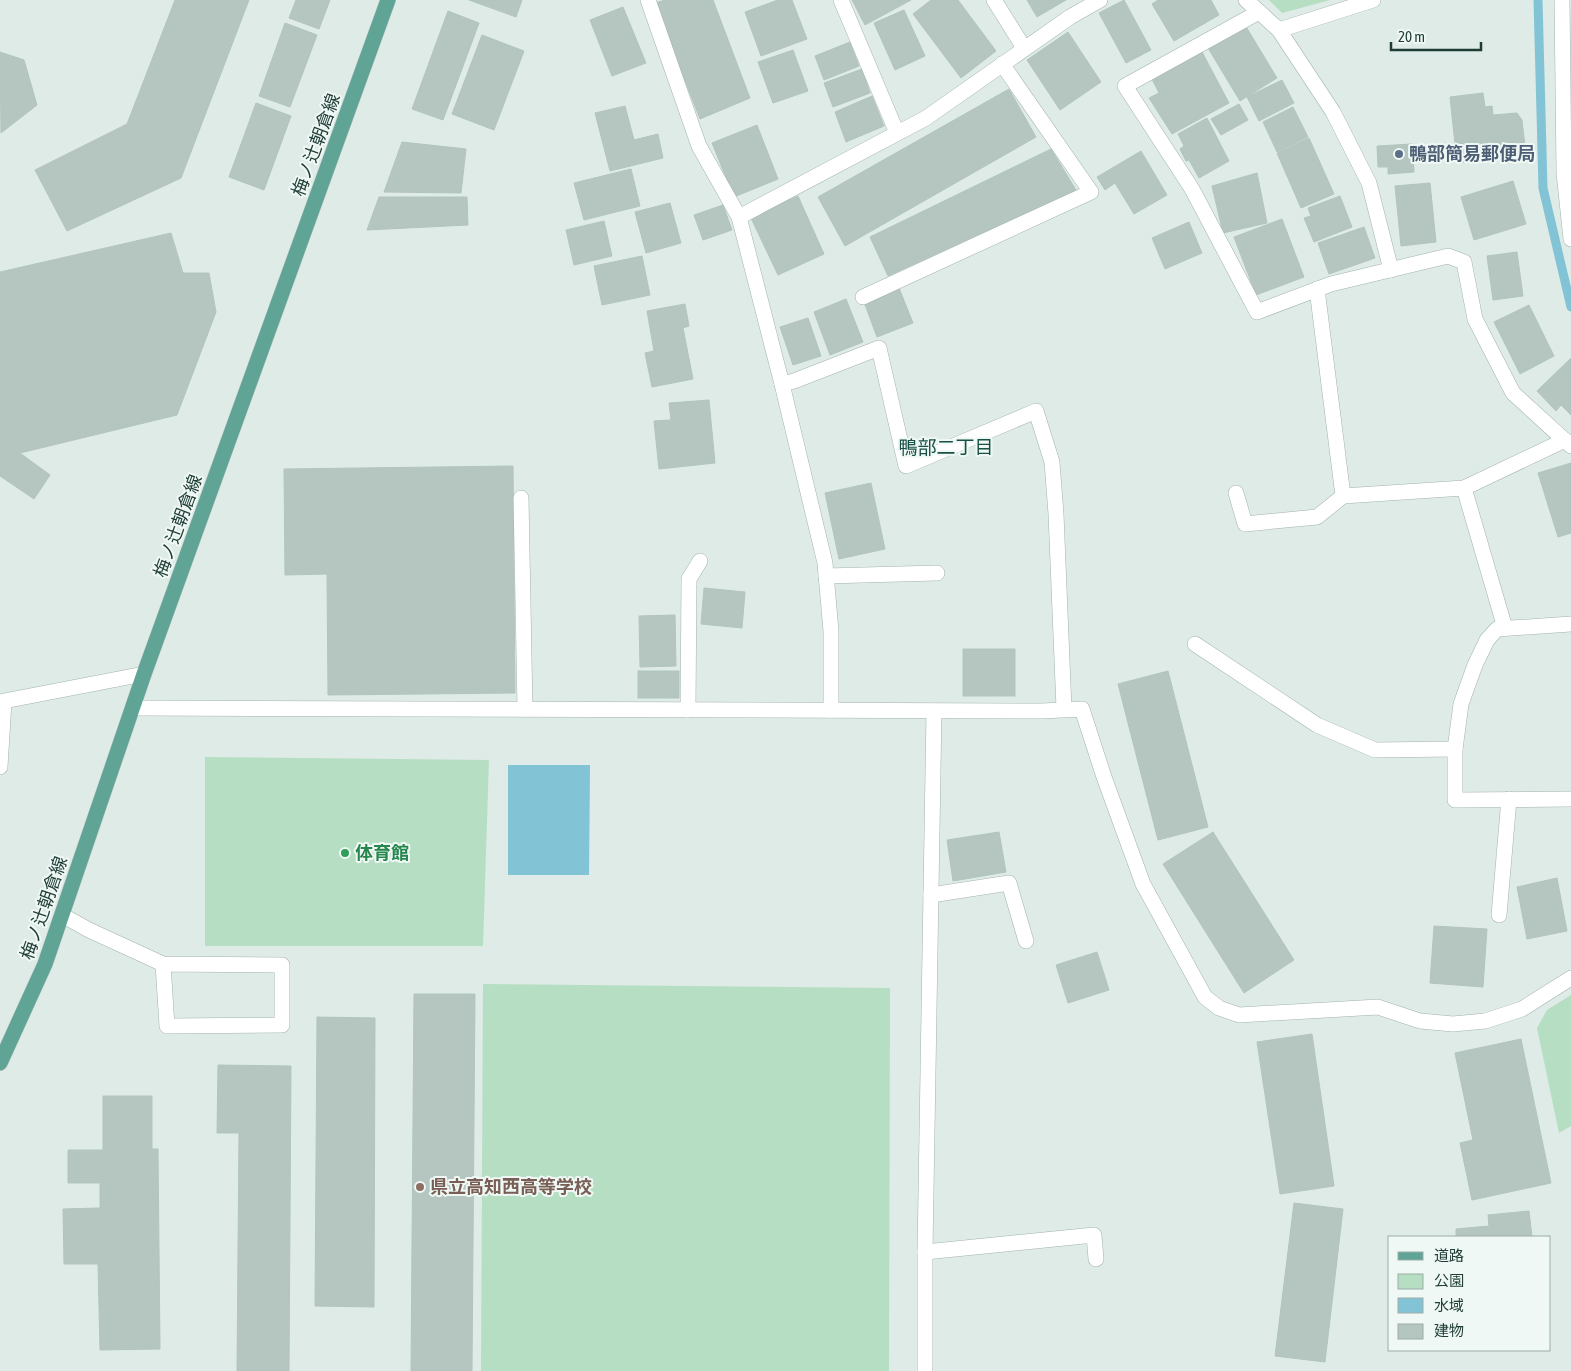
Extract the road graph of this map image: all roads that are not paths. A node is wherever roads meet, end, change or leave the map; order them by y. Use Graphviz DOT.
graph roads {
  1 [pos="388,0"];
  2 [pos="648,0"];
  3 [pos="841,0"];
  4 [pos="994,0"];
  5 [pos="1100,0"];
  6 [pos="1246,0"];
  7 [pos="1373,0"];
  8 [pos="1562,0"];
  9 [pos="1259,12"];
  10 [pos="1279,30"];
  11 [pos="1024,48"];
  12 [pos="1002,64"];
  13 [pos="897,133"];
  14 [pos="739,217"];
  15 [pos="1571,240"];
  16 [pos="1391,270"];
  17 [pos="1317,290"];
  18 [pos="863,297"];
  19 [pos="782,384"];
  20 [pos="1568,443"];
  21 [pos="1464,488"];
  22 [pos="1236,493"];
  23 [pos="1343,496"];
  24 [pos="521,498"];
  25 [pos="700,561"];
  26 [pos="937,573"];
  27 [pos="826,576"];
  28 [pos="1571,624"];
  29 [pos="1504,628"];
  30 [pos="1195,644"];
  31 [pos="144,674"];
  32 [pos="132,708"];
  33 [pos="525,710"];
  34 [pos="688,710"];
  35 [pos="831,710"];
  36 [pos="1064,710"];
  37 [pos="934,711"];
  38 [pos="1455,748"];
  39 [pos="0,767"];
  40 [pos="1508,799"];
  41 [pos="1571,799"];
  42 [pos="931,895"];
  43 [pos="62,915"];
  44 [pos="1499,915"];
  45 [pos="1026,941"];
  46 [pos="163,964"];
  47 [pos="1571,978"];
  48 [pos="0,1062"];
  49 [pos="925,1252"];
  50 [pos="1096,1259"];
  51 [pos="926,1371"];
  1 -- 31 [label="main road, 梅ノ辻朝倉線"];
  2 -- 14 [label="street"];
  3 -- 13 [label="street"];
  4 -- 11 [label="street"];
  5 -- 11 [label="street"];
  6 -- 9 [label="street"];
  7 -- 10 [label="street"];
  8 -- 15 [label="street"];
  9 -- 10 [label="street"];
  9 -- 17 [label="street"];
  10 -- 16 [label="street"];
  11 -- 12 [label="street"];
  12 -- 13 [label="street"];
  12 -- 18 [label="street"];
  13 -- 14 [label="street"];
  14 -- 19 [label="street"];
  16 -- 17 [label="street"];
  16 -- 20 [label="street"];
  17 -- 23 [label="street"];
  19 -- 27 [label="street"];
  19 -- 36 [label="street"];
  20 -- 21 [label="street"];
  21 -- 23 [label="street"];
  21 -- 29 [label="street"];
  22 -- 23 [label="street"];
  24 -- 33 [label="street"];
  25 -- 34 [label="street"];
  26 -- 27 [label="street"];
  27 -- 35 [label="street"];
  28 -- 29 [label="street"];
  29 -- 38 [label="street"];
  30 -- 38 [label="street"];
  31 -- 32 [label="main road, 梅ノ辻朝倉線"];
  31 -- 39 [label="street"];
  32 -- 33 [label="street"];
  32 -- 43 [label="main road, 梅ノ辻朝倉線"];
  33 -- 34 [label="street"];
  34 -- 35 [label="street"];
  35 -- 37 [label="street"];
  36 -- 37 [label="street"];
  36 -- 47 [label="street"];
  37 -- 42 [label="street"];
  38 -- 40 [label="street"];
  40 -- 41 [label="street"];
  40 -- 44 [label="street"];
  42 -- 45 [label="street"];
  42 -- 49 [label="street"];
  43 -- 46 [label="street"];
  43 -- 48 [label="main road, 梅ノ辻朝倉線"];
  46 -- 46 [label="street"];
  49 -- 50 [label="street"];
  49 -- 51 [label="street"];
}
